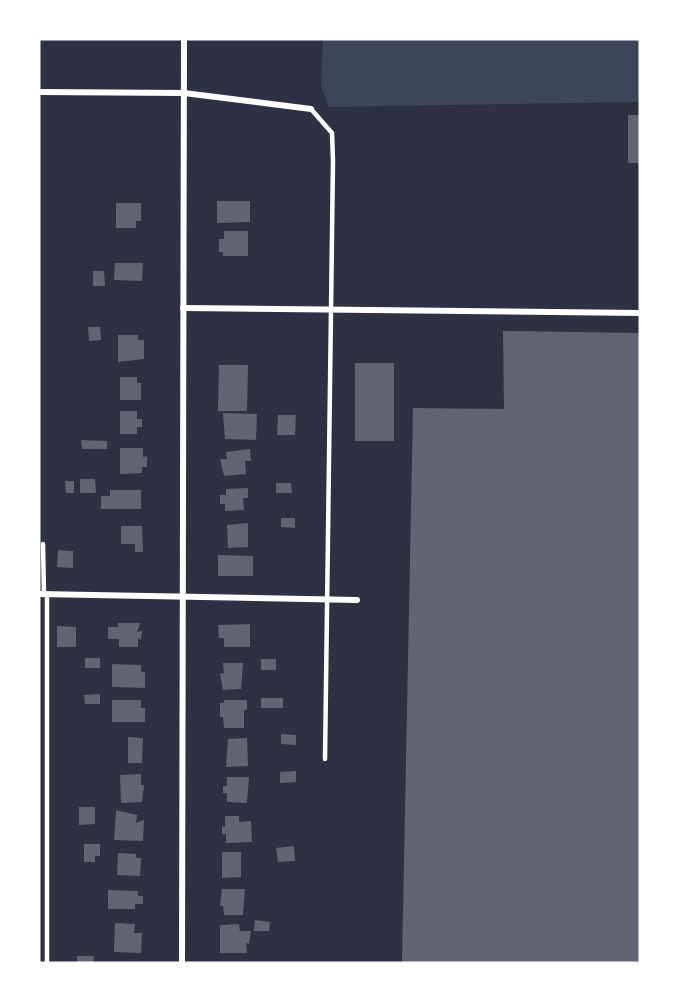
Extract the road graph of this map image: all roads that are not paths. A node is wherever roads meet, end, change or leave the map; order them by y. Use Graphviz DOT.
graph roads {
  1 [pos="184,39"];
  2 [pos="39,92"];
  3 [pos="184,93"];
  4 [pos="311,109"];
  5 [pos="183,308"];
  6 [pos="331,311"];
  7 [pos="640,313"];
  8 [pos="43,544"];
  9 [pos="43,594"];
  10 [pos="184,596"];
  11 [pos="328,599"];
  12 [pos="357,600"];
  13 [pos="325,759"];
  14 [pos="47,963"];
  15 [pos="182,963"];
  1 -- 3 [label="street"];
  2 -- 3 [label="street"];
  3 -- 4 [label="street"];
  3 -- 5 [label="street"];
  4 -- 6 [label="lane"];
  5 -- 6 [label="street"];
  5 -- 10 [label="street"];
  6 -- 7 [label="street"];
  6 -- 11 [label="lane"];
  8 -- 9 [label="lane"];
  9 -- 10 [label="street"];
  9 -- 14 [label="lane"];
  10 -- 11 [label="street"];
  10 -- 15 [label="street"];
  11 -- 12 [label="street"];
  11 -- 13 [label="lane"];
}
